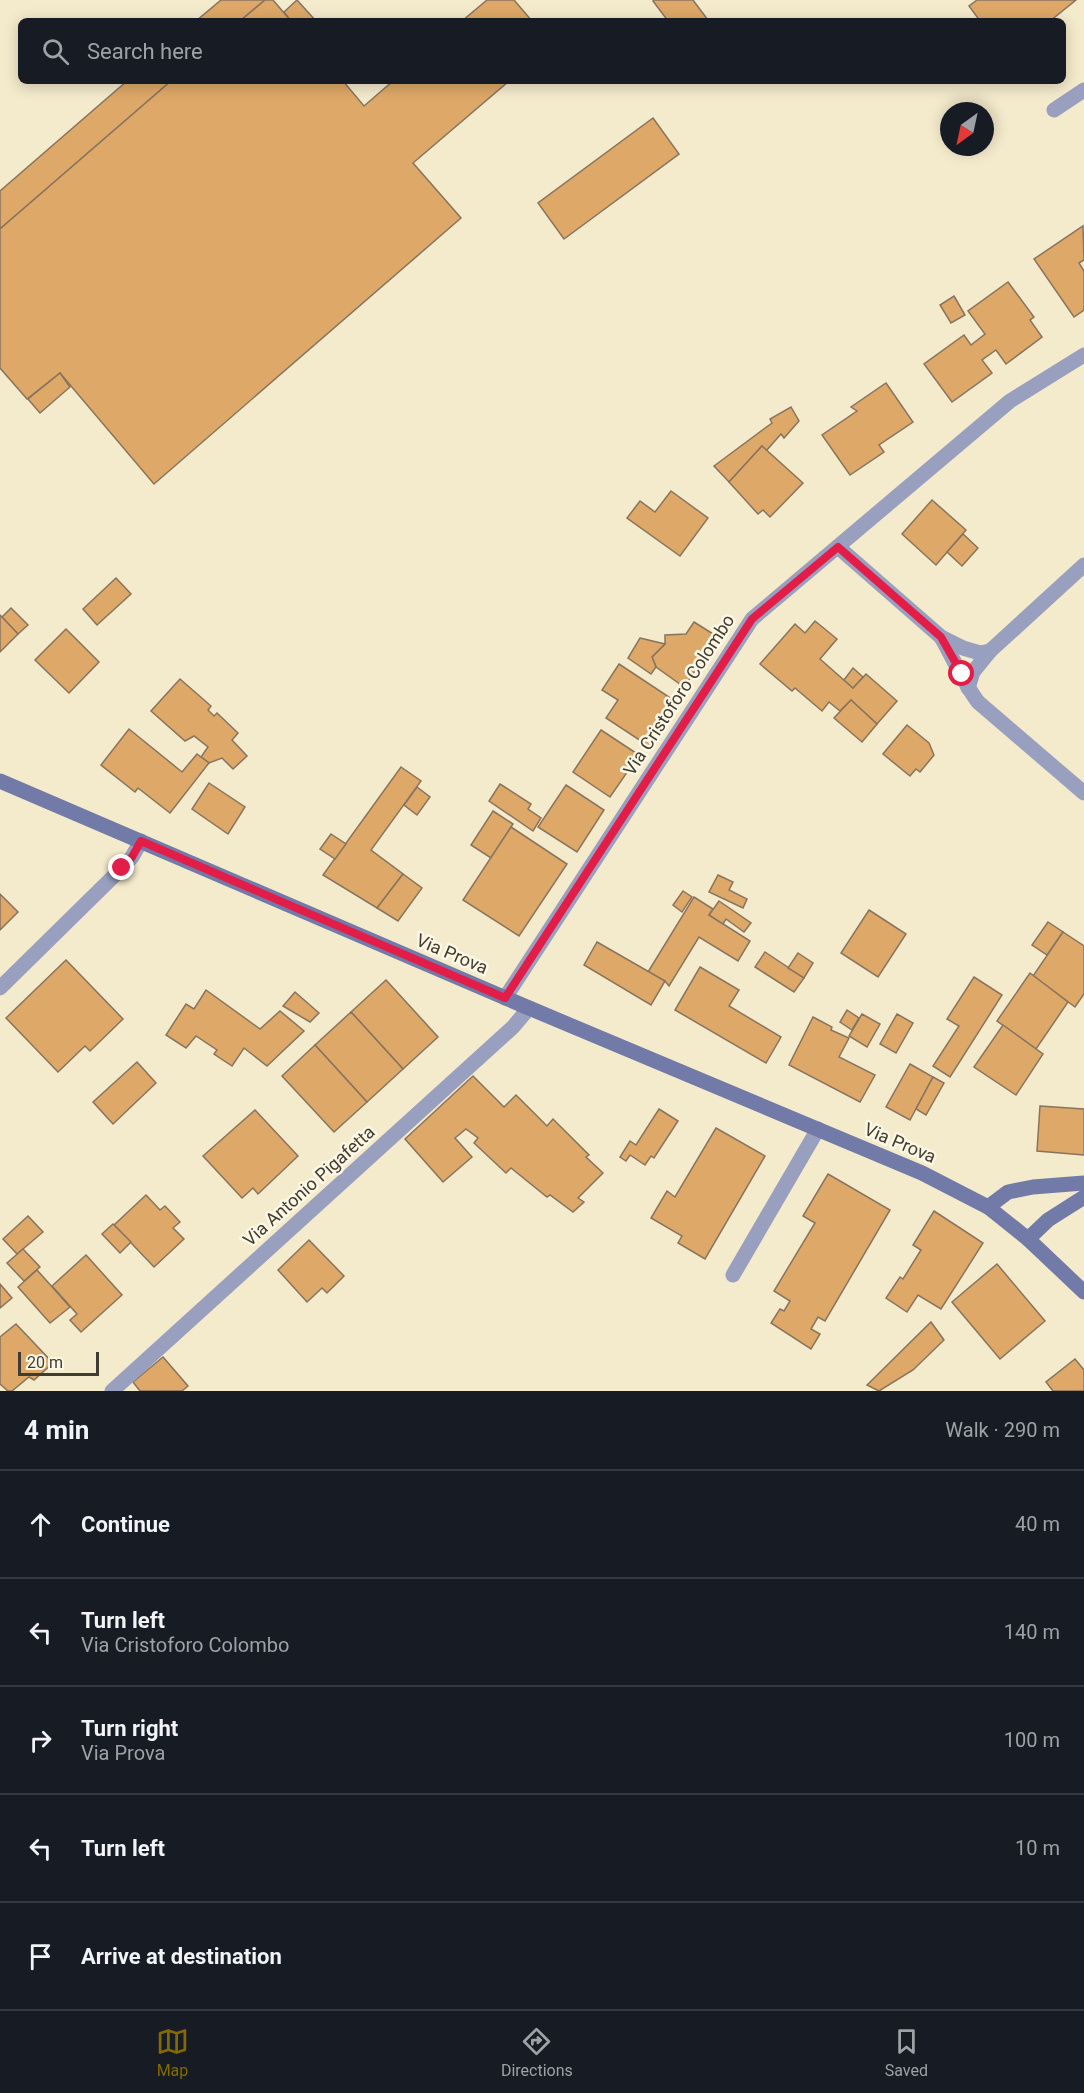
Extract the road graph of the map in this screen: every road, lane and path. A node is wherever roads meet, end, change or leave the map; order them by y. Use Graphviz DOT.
graph roads {
  1 [pos="1084,90"];
  2 [pos="1054,110"];
  3 [pos="1084,355"];
  4 [pos="838,547"];
  5 [pos="1084,565"];
  6 [pos="941,637"];
  7 [pos="990,651"];
  8 [pos="968,688"];
  9 [pos="0,781"];
  10 [pos="1084,793"];
  11 [pos="141,841"];
  12 [pos="0,988"];
  13 [pos="505,998"];
  14 [pos="529,1008"];
  15 [pos="818,1129"];
  16 [pos="1084,1183"];
  17 [pos="1084,1197"];
  18 [pos="988,1206"];
  19 [pos="1028,1239"];
  20 [pos="733,1275"];
  21 [pos="1084,1292"];
  22 [pos="112,1391"];
  1 -- 2 [label="street"];
  3 -- 4 [label="street, Via Cristoforo Colombo"];
  4 -- 6 [label="street"];
  4 -- 13 [label="street, Via Cristoforo Colombo"];
  5 -- 7 [label="street"];
  6 -- 7 [label="street"];
  6 -- 8 [label="street"];
  7 -- 8 [label="street"];
  8 -- 10 [label="street"];
  9 -- 11 [label="main road, Via Prova"];
  11 -- 12 [label="street"];
  11 -- 13 [label="main road, Via Prova"];
  13 -- 14 [label="main road, Via Prova"];
  14 -- 15 [label="main road, Via Prova"];
  14 -- 22 [label="street, Via Antonio Pigafetta"];
  15 -- 18 [label="main road, Via Prova"];
  15 -- 20 [label="street"];
  16 -- 18 [label="main road"];
  17 -- 19 [label="main road"];
  18 -- 19 [label="main road, Via Prova"];
  19 -- 21 [label="main road, Via Prova"];
}
